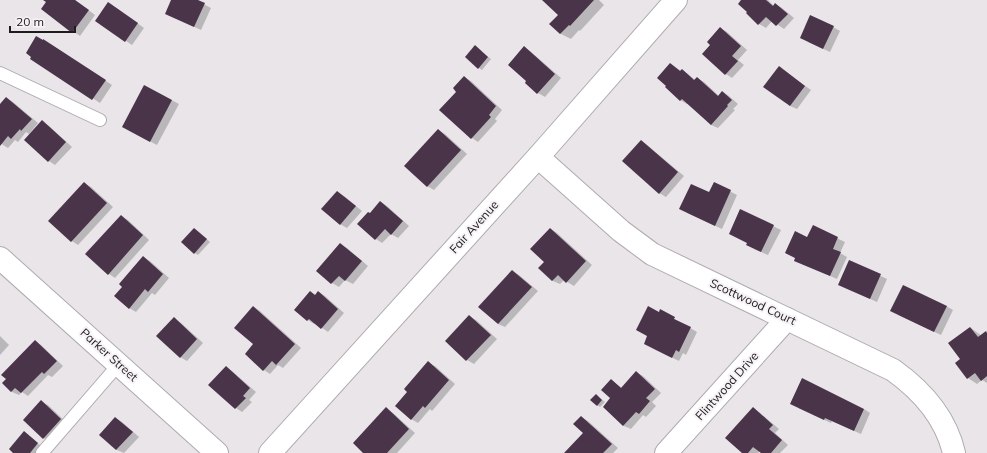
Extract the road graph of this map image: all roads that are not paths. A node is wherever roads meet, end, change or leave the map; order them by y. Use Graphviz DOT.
graph roads {
  1 [pos="676,0"];
  2 [pos="0,73"];
  3 [pos="100,120"];
  4 [pos="538,157"];
  5 [pos="0,258"];
  6 [pos="788,319"];
  7 [pos="118,364"];
  8 [pos="42,453"];
  9 [pos="216,453"];
  10 [pos="270,453"];
  11 [pos="666,453"];
  12 [pos="954,453"];
  1 -- 4 [label="street, Fair Avenue"];
  2 -- 3 [label="lane"];
  4 -- 6 [label="street, Scottwood Court"];
  4 -- 10 [label="street, Fair Avenue"];
  5 -- 7 [label="street, Parker Street"];
  6 -- 11 [label="street, Flintwood Drive"];
  6 -- 12 [label="street, Scottwood Court"];
  7 -- 8 [label="lane"];
  7 -- 9 [label="street, Parker Street"];
}
